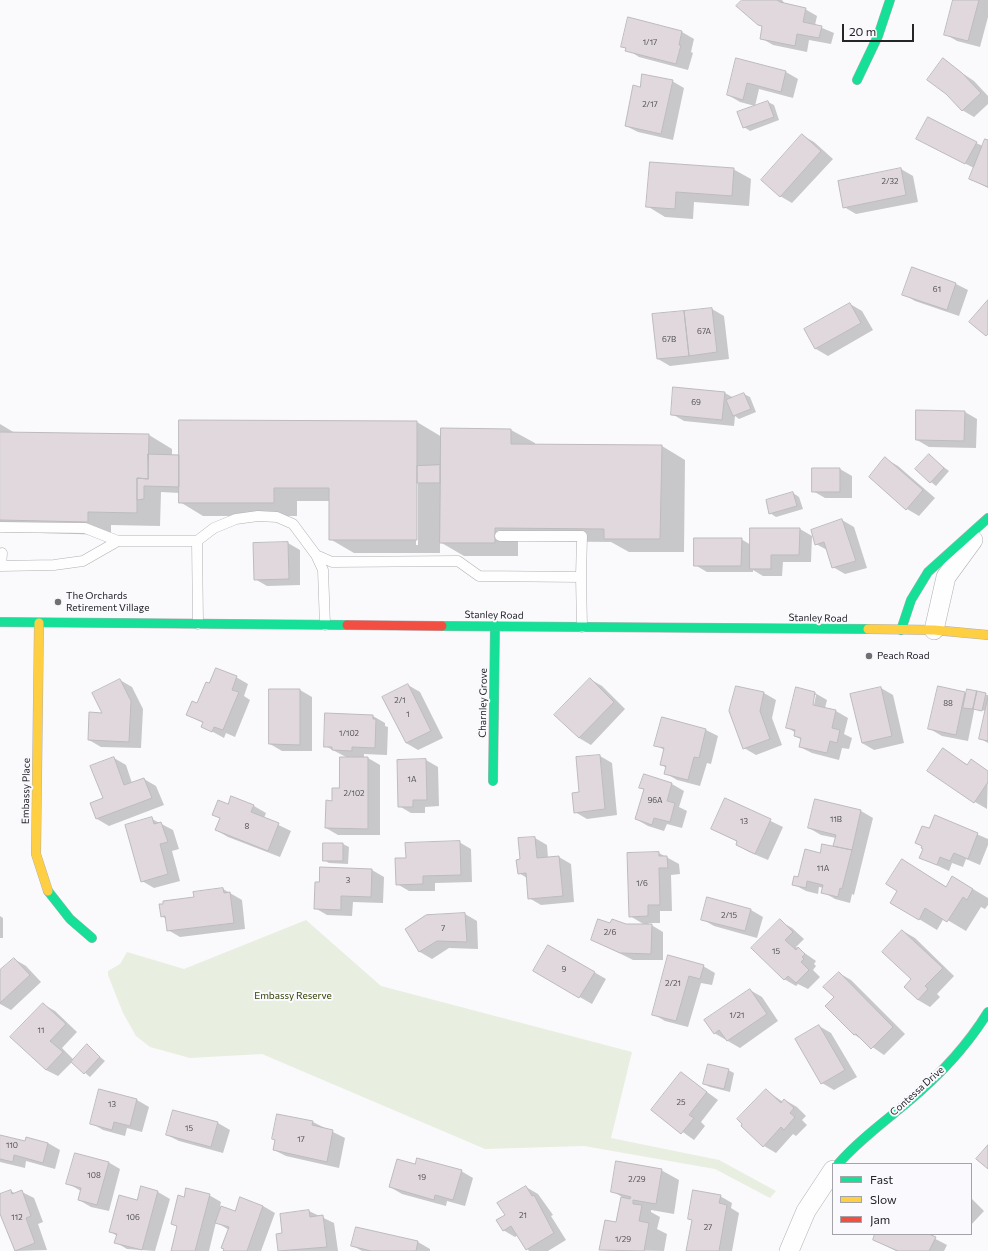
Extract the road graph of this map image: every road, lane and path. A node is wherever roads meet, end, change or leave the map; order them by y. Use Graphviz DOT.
graph roads {
  1 [pos="890,0"];
  2 [pos="857,80"];
  3 [pos="988,519"];
  4 [pos="0,527"];
  5 [pos="500,536"];
  6 [pos="118,540"];
  7 [pos="197,541"];
  8 [pos="2,553"];
  9 [pos="316,555"];
  10 [pos="581,577"];
  11 [pos="0,622"];
  12 [pos="39,623"];
  13 [pos="198,624"];
  14 [pos="325,625"];
  15 [pos="494,625"];
  16 [pos="582,627"];
  17 [pos="901,630"];
  18 [pos="934,630"];
  19 [pos="988,635"];
  20 [pos="493,781"];
  21 [pos="92,938"];
  22 [pos="988,1012"];
  23 [pos="839,1163"];
  24 [pos="832,1172"];
  25 [pos="789,1251"];
  1 -- 2 [label="street"];
  3 -- 17 [label="street"];
  3 -- 18 [label="street"];
  4 -- 6 [label="lane"];
  5 -- 10 [label="lane"];
  6 -- 7 [label="lane"];
  6 -- 8 [label="lane"];
  7 -- 9 [label="lane"];
  7 -- 13 [label="lane"];
  9 -- 10 [label="lane"];
  9 -- 14 [label="lane"];
  10 -- 16 [label="lane"];
  11 -- 12 [label="street, Stanley Road"];
  12 -- 13 [label="street, Stanley Road"];
  12 -- 21 [label="street, Embassy Place"];
  13 -- 14 [label="street, Stanley Road"];
  14 -- 15 [label="street, Stanley Road"];
  15 -- 16 [label="street, Stanley Road"];
  15 -- 20 [label="street, Charnley Grove"];
  16 -- 17 [label="street, Stanley Road"];
  17 -- 18 [label="street, Stanley Road"];
  18 -- 19 [label="street, Stanley Road"];
  22 -- 23 [label="street, Contessa Drive"];
  24 -- 25 [label="street"];
}
